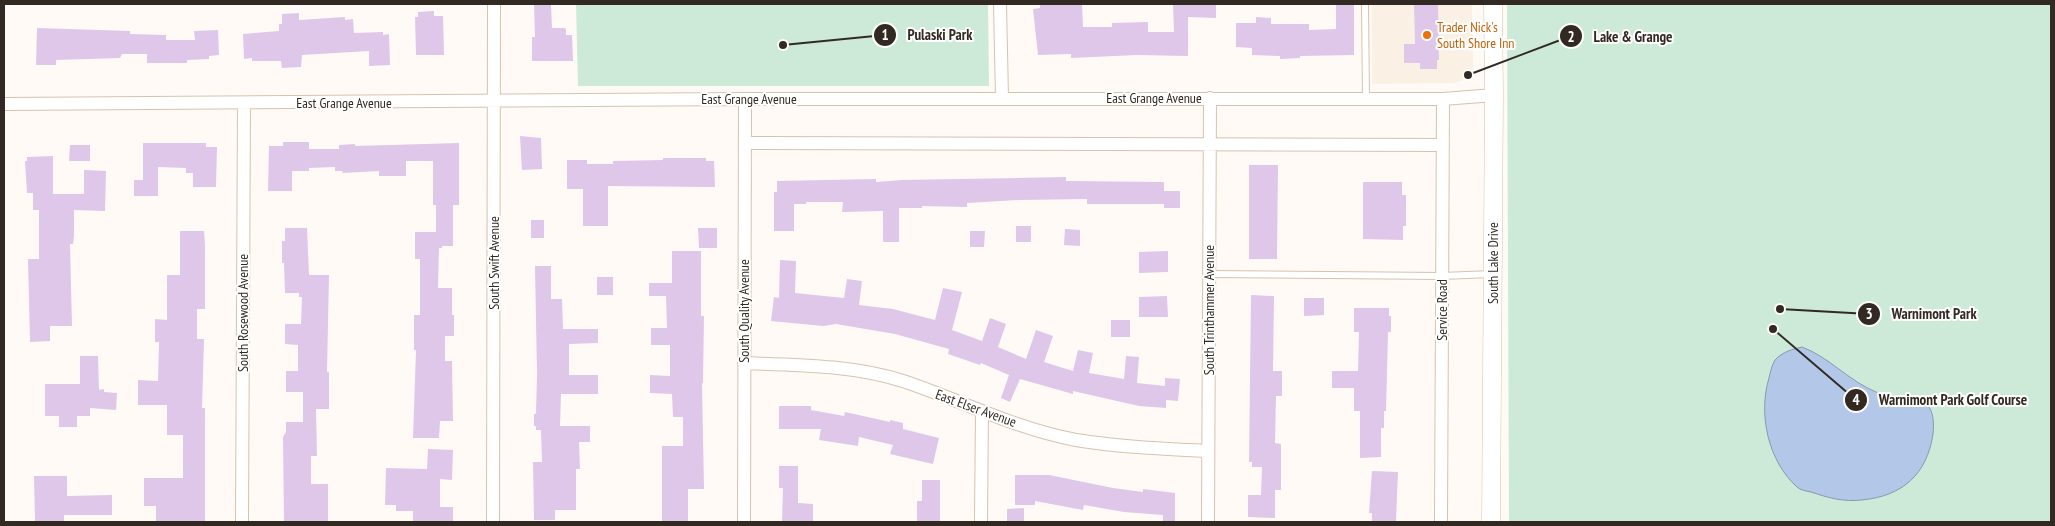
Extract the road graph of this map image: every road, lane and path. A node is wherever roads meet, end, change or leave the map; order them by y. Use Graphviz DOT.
graph roads {
  1 [pos="494,4"];
  2 [pos="1000,4"];
  3 [pos="1365,4"];
  4 [pos="1493,4"];
  5 [pos="1494,95"];
  6 [pos="1002,98"];
  7 [pos="1210,98"];
  8 [pos="1366,98"];
  9 [pos="745,99"];
  10 [pos="1444,99"];
  11 [pos="494,102"];
  12 [pos="244,103"];
  13 [pos="4,104"];
  14 [pos="745,143"];
  15 [pos="1210,144"];
  16 [pos="1443,145"];
  17 [pos="1208,274"];
  18 [pos="1493,274"];
  19 [pos="1442,276"];
  20 [pos="744,363"];
  21 [pos="982,412"];
  22 [pos="1208,451"];
  23 [pos="242,522"];
  24 [pos="493,522"];
  25 [pos="744,522"];
  26 [pos="981,522"];
  27 [pos="1208,522"];
  28 [pos="1441,522"];
  29 [pos="1491,522"];
  1 -- 11 [label="street, South Swift Avenue"];
  2 -- 6 [label="street"];
  3 -- 8 [label="lane"];
  4 -- 5 [label="main road, South Lake Drive"];
  5 -- 10 [label="street, East Grange Avenue"];
  5 -- 18 [label="main road, South Lake Drive"];
  6 -- 7 [label="street, East Grange Avenue"];
  6 -- 9 [label="street, East Grange Avenue"];
  7 -- 8 [label="street, East Grange Avenue"];
  7 -- 15 [label="street, South Trinthammer Avenue"];
  8 -- 10 [label="street, East Grange Avenue"];
  9 -- 11 [label="street, East Grange Avenue"];
  9 -- 14 [label="street, South Quality Avenue"];
  10 -- 16 [label="street, Service Road"];
  11 -- 12 [label="street, East Grange Avenue"];
  11 -- 24 [label="street, South Swift Avenue"];
  12 -- 13 [label="street, East Grange Avenue"];
  12 -- 23 [label="street, South Rosewood Avenue"];
  14 -- 15 [label="street"];
  14 -- 20 [label="street, South Quality Avenue"];
  15 -- 16 [label="street"];
  15 -- 17 [label="street, South Trinthammer Avenue"];
  16 -- 19 [label="street, Service Road"];
  17 -- 19 [label="lane"];
  17 -- 22 [label="street, South Trinthammer Avenue"];
  18 -- 19 [label="lane"];
  18 -- 29 [label="main road, South Lake Drive"];
  19 -- 28 [label="street, Service Road"];
  20 -- 21 [label="street, East Elser Avenue"];
  20 -- 25 [label="street, South Quality Avenue"];
  21 -- 22 [label="street, East Elser Avenue"];
  21 -- 26 [label="street"];
  22 -- 27 [label="street, South Trinthammer Avenue"];
}
